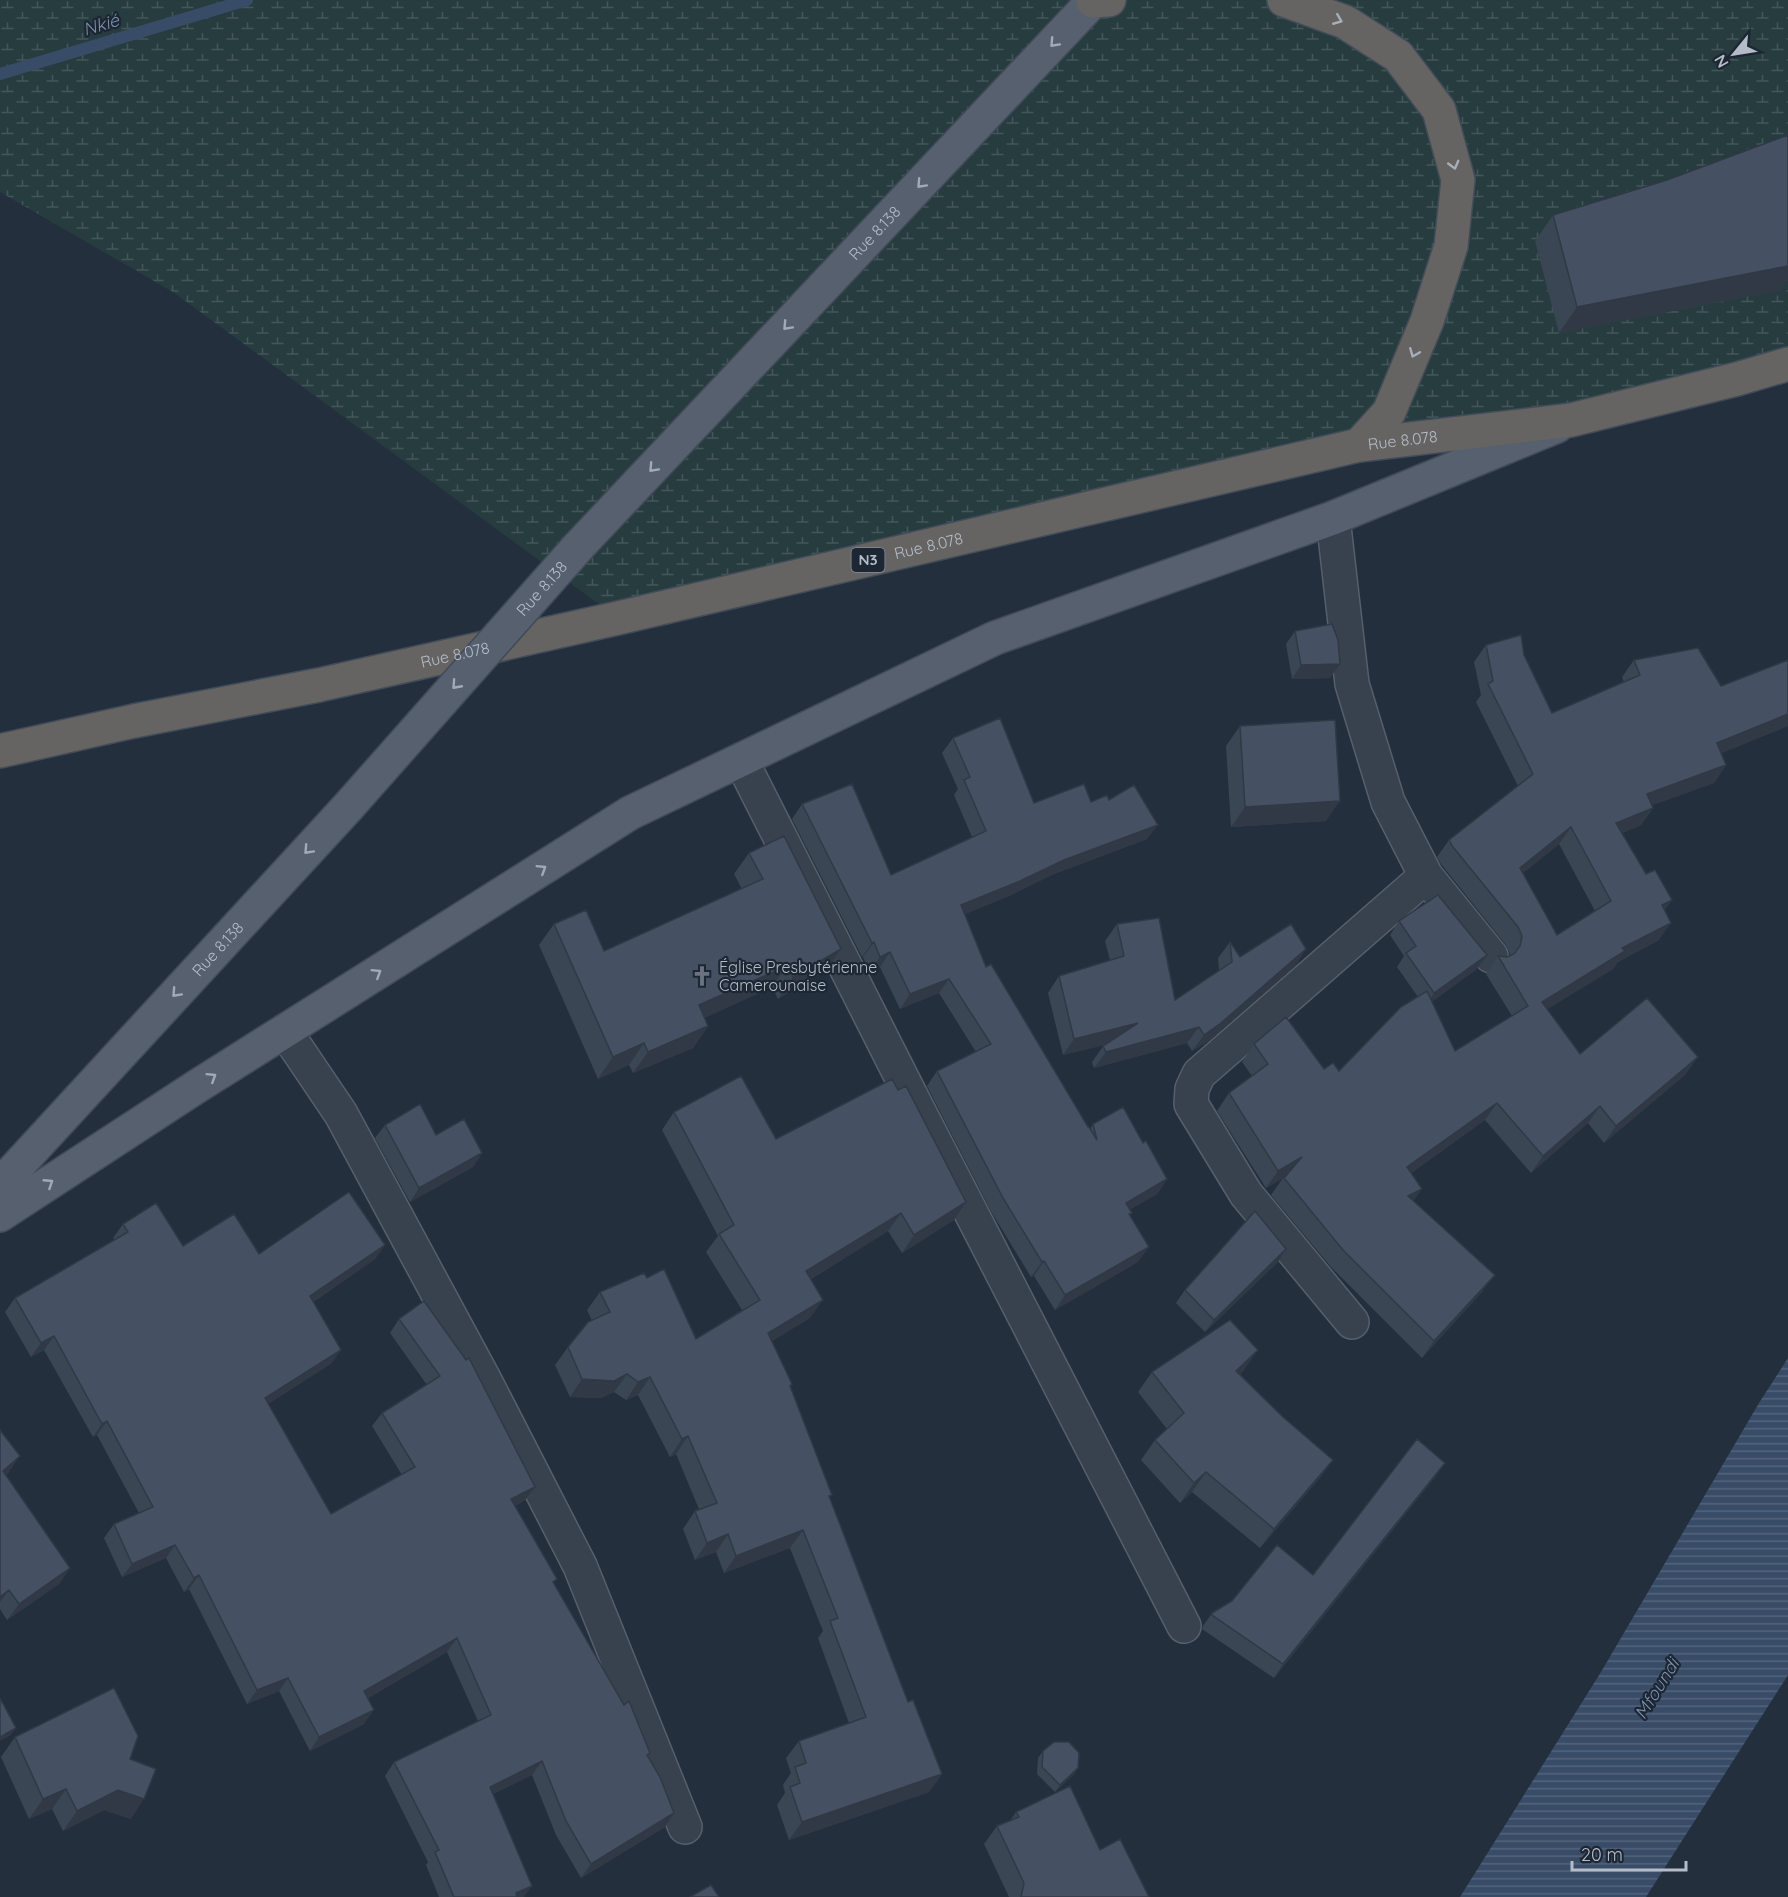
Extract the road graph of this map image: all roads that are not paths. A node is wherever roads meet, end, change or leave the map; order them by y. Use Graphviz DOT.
graph roads {
  1 [pos="1099,0"];
  2 [pos="1284,0"];
  3 [pos="1788,364"];
  4 [pos="1571,420"];
  5 [pos="1359,445"];
  6 [pos="1333,518"];
  7 [pos="0,751"];
  8 [pos="741,760"];
  9 [pos="1426,876"];
  10 [pos="1491,956"];
  11 [pos="285,1031"];
  12 [pos="0,1185"];
  13 [pos="0,1215"];
  14 [pos="1352,1322"];
  15 [pos="1184,1626"];
  16 [pos="685,1827"];
  1 -- 12 [label="main road, Rue 8.138, one-way, bridge"];
  2 -- 5 [label="highway, one-way"];
  3 -- 4 [label="highway, Rue 8.078 / N3"];
  4 -- 5 [label="highway, Rue 8.078 / N3"];
  4 -- 6 [label="main road"];
  5 -- 7 [label="highway, Rue 8.078 / N3"];
  6 -- 8 [label="main road"];
  6 -- 9 [label="street"];
  11 -- 8 [label="main road, one-way"];
  8 -- 15 [label="street"];
  9 -- 10 [label="street"];
  9 -- 14 [label="street"];
  13 -- 11 [label="main road, one-way"];
  11 -- 16 [label="street"];
}
